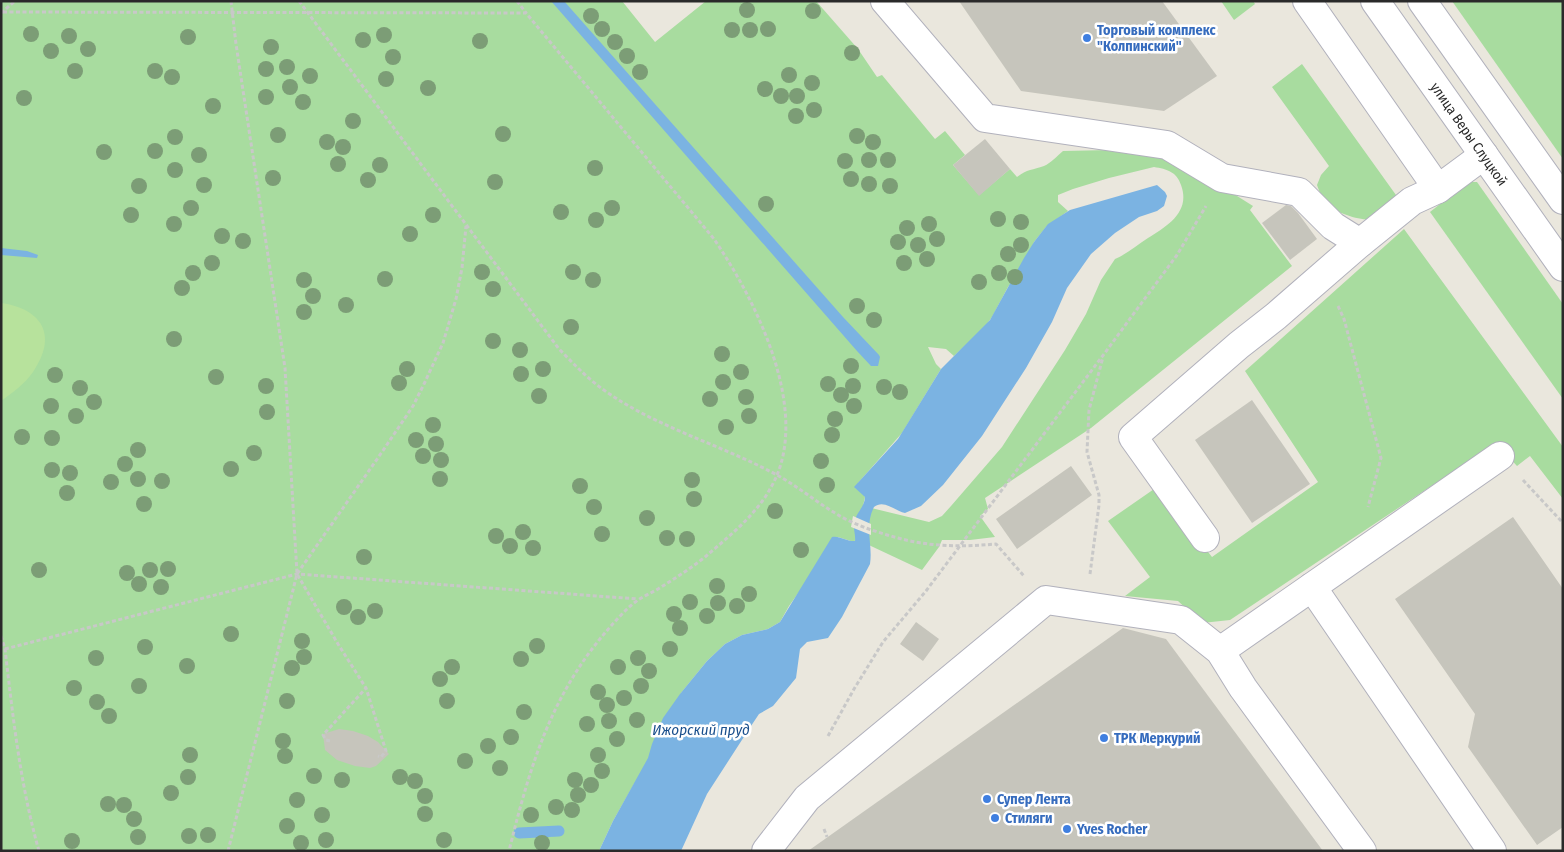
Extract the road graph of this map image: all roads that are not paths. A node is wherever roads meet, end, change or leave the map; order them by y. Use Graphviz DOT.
graph roads {
  1 [pos="885,1"];
  2 [pos="1307,1"];
  3 [pos="1375,1"];
  4 [pos="1422,1"];
  5 [pos="1484,155"];
  6 [pos="1438,189"];
  7 [pos="1563,200"];
  8 [pos="1360,243"];
  9 [pos="1563,266"];
  10 [pos="1500,456"];
  11 [pos="1205,538"];
  12 [pos="1312,587"];
  13 [pos="1220,651"];
  14 [pos="766,851"];
  15 [pos="1362,851"];
  16 [pos="1492,851"];
  1 -- 8 [label="street"];
  2 -- 6 [label="street"];
  3 -- 5 [label="street, улица Веры Слуцкой"];
  4 -- 7 [label="street"];
  5 -- 6 [label="street"];
  5 -- 9 [label="street, улица Веры Слуцкой"];
  6 -- 8 [label="street"];
  8 -- 11 [label="street"];
  10 -- 12 [label="street"];
  12 -- 13 [label="street"];
  12 -- 16 [label="street"];
  13 -- 14 [label="street"];
  13 -- 15 [label="street"];
}
